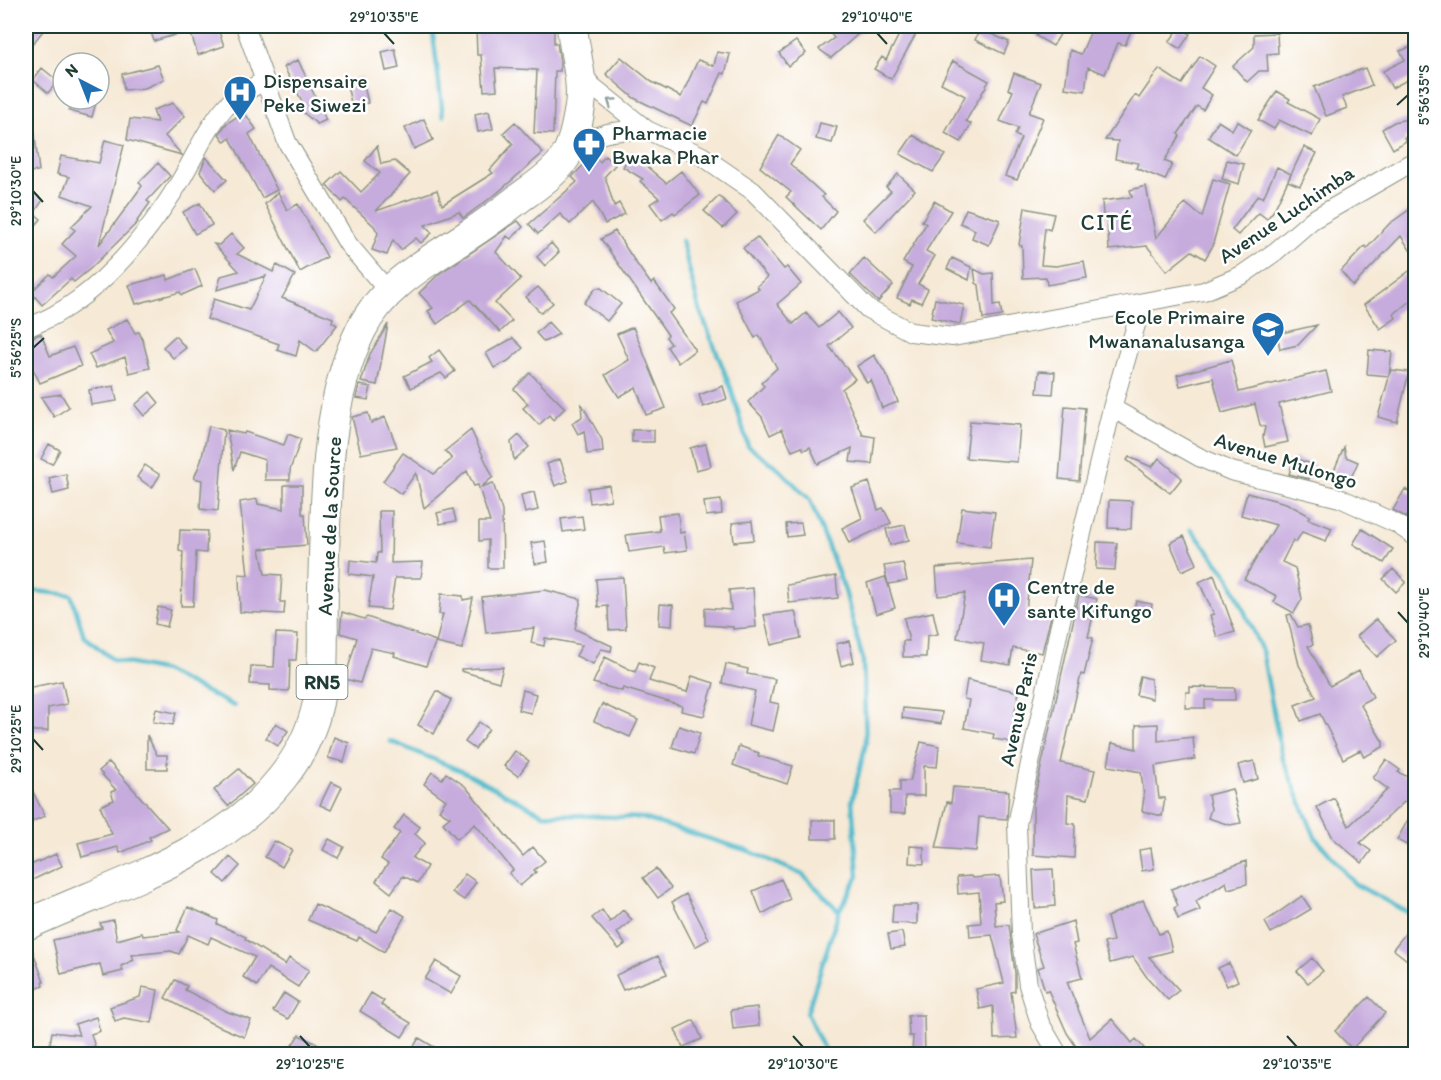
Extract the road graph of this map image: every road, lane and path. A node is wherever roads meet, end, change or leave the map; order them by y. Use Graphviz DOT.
graph roads {
  1 [pos="245,26"];
  2 [pos="573,26"];
  3 [pos="579,69"];
  4 [pos="264,81"];
  5 [pos="647,130"];
  6 [pos="1416,160"];
  7 [pos="562,162"];
  8 [pos="388,291"];
  9 [pos="1142,304"];
  10 [pos="26,328"];
  11 [pos="1112,408"];
  12 [pos="1416,537"];
  13 [pos="26,925"];
  14 [pos="1058,1054"];
  1 -- 4 [label="street"];
  2 -- 3 [label="highway, RN5"];
  5 -- 3 [label="street, Avenue Luchimba, one-way"];
  3 -- 7 [label="highway, Avenue de la Source / RN5"];
  4 -- 8 [label="street"];
  4 -- 10 [label="street"];
  5 -- 7 [label="street"];
  5 -- 9 [label="street, Avenue Luchimba"];
  6 -- 9 [label="street, Avenue Luchimba"];
  7 -- 8 [label="highway, Avenue de la Source / RN5"];
  8 -- 13 [label="highway, Avenue de la Source / RN5"];
  9 -- 11 [label="street, Avenue Paris"];
  11 -- 12 [label="street, Avenue Mulongo"];
  11 -- 14 [label="street, Avenue Paris"];
}
